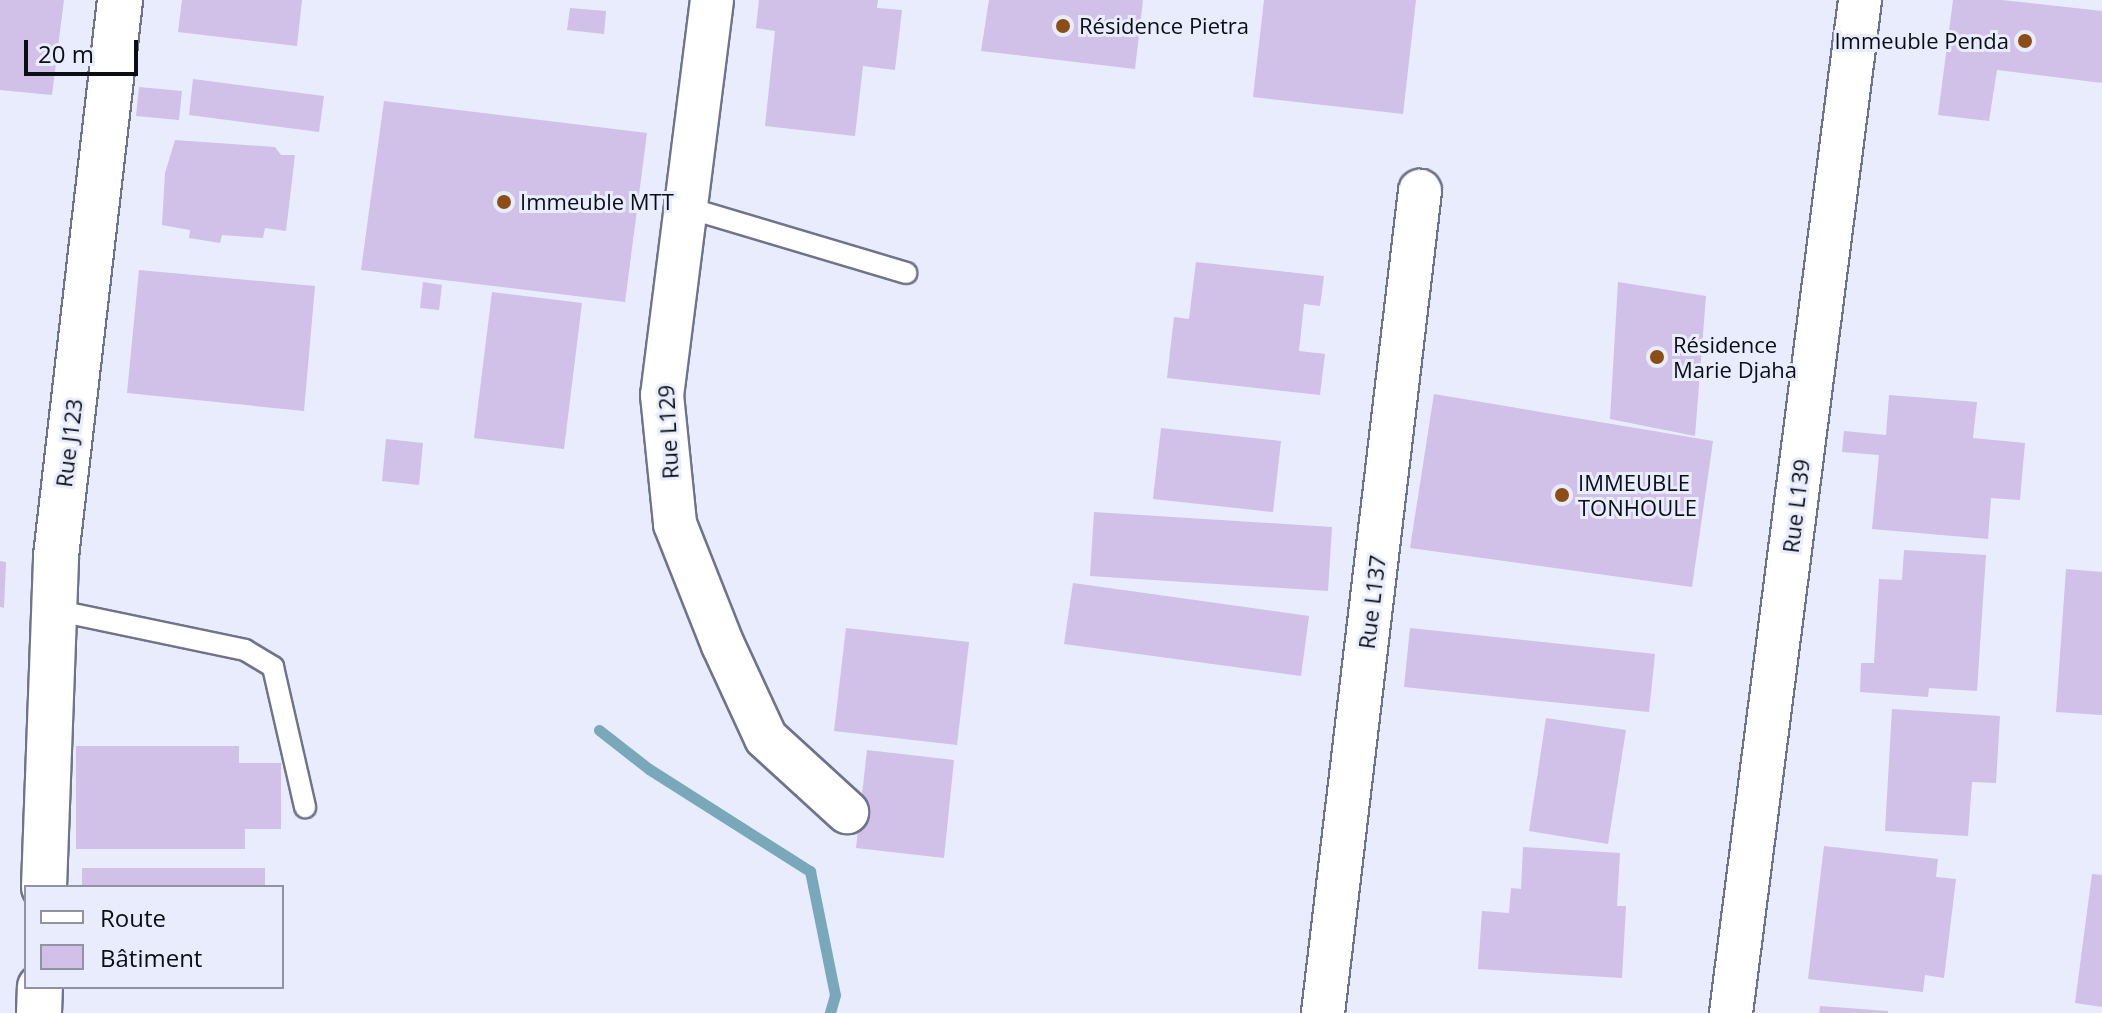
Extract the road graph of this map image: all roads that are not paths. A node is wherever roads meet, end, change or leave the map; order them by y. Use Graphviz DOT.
graph roads {
  1 [pos="120,0"];
  2 [pos="712,0"];
  3 [pos="1860,0"];
  4 [pos="1420,191"];
  5 [pos="685,207"];
  6 [pos="906,273"];
  7 [pos="54,610"];
  8 [pos="305,807"];
  9 [pos="847,812"];
  10 [pos="44,885"];
  11 [pos="40,989"];
  12 [pos="39,1013"];
  13 [pos="1323,1013"];
  14 [pos="1731,1013"];
  1 -- 7 [label="street, Rue J123"];
  2 -- 5 [label="street, Rue L129"];
  3 -- 14 [label="street, Rue L139"];
  4 -- 13 [label="street, Rue L137"];
  5 -- 6 [label="lane"];
  5 -- 9 [label="street, Rue L129"];
  7 -- 8 [label="lane"];
  7 -- 10 [label="street, Rue J123"];
  11 -- 12 [label="street"];
}
